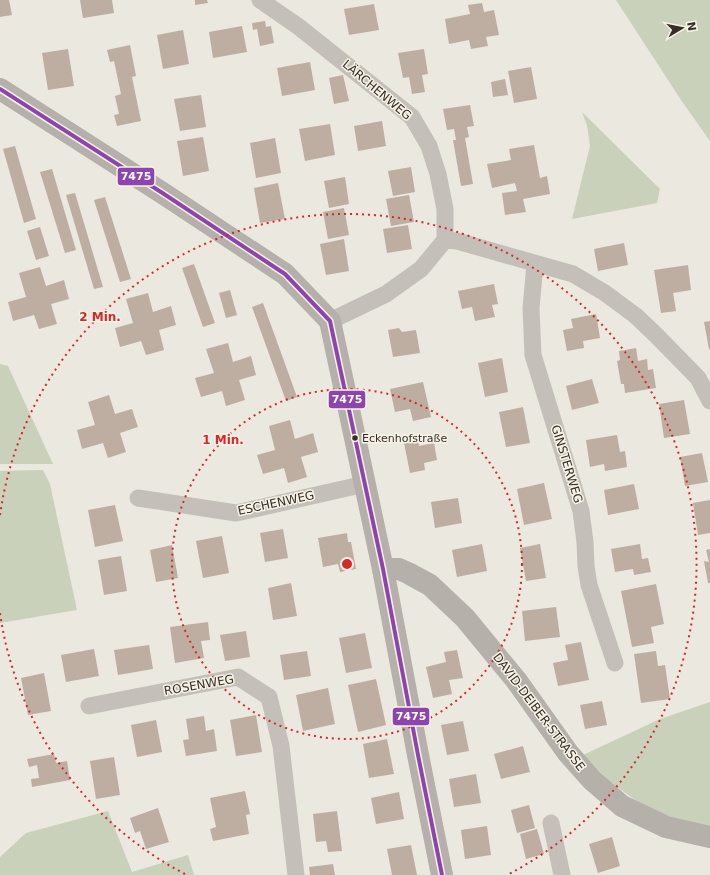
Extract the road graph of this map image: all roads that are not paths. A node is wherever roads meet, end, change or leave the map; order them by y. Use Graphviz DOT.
graph roads {
  1 [pos="260,0"];
  2 [pos="0,89"];
  3 [pos="445,240"];
  4 [pos="535,264"];
  5 [pos="330,321"];
  6 [pos="710,401"];
  7 [pos="365,484"];
  8 [pos="138,498"];
  9 [pos="383,569"];
  10 [pos="615,663"];
  11 [pos="89,706"];
  12 [pos="550,823"];
  13 [pos="710,837"];
  14 [pos="296,875"];
  15 [pos="442,875"];
  16 [pos="562,875"];
  1 -- 3 [label="street, LÄRCHENWEG"];
  2 -- 5 [label="street"];
  3 -- 4 [label="street"];
  3 -- 5 [label="street"];
  4 -- 6 [label="street"];
  4 -- 10 [label="street, GINSTERWEG"];
  5 -- 7 [label="street"];
  7 -- 8 [label="street, ESCHENWEG"];
  7 -- 9 [label="street"];
  9 -- 13 [label="street, DAVID-DEIBER-STRASSE"];
  9 -- 15 [label="street"];
  11 -- 14 [label="street, ROSENWEG"];
  12 -- 16 [label="street"];
}
